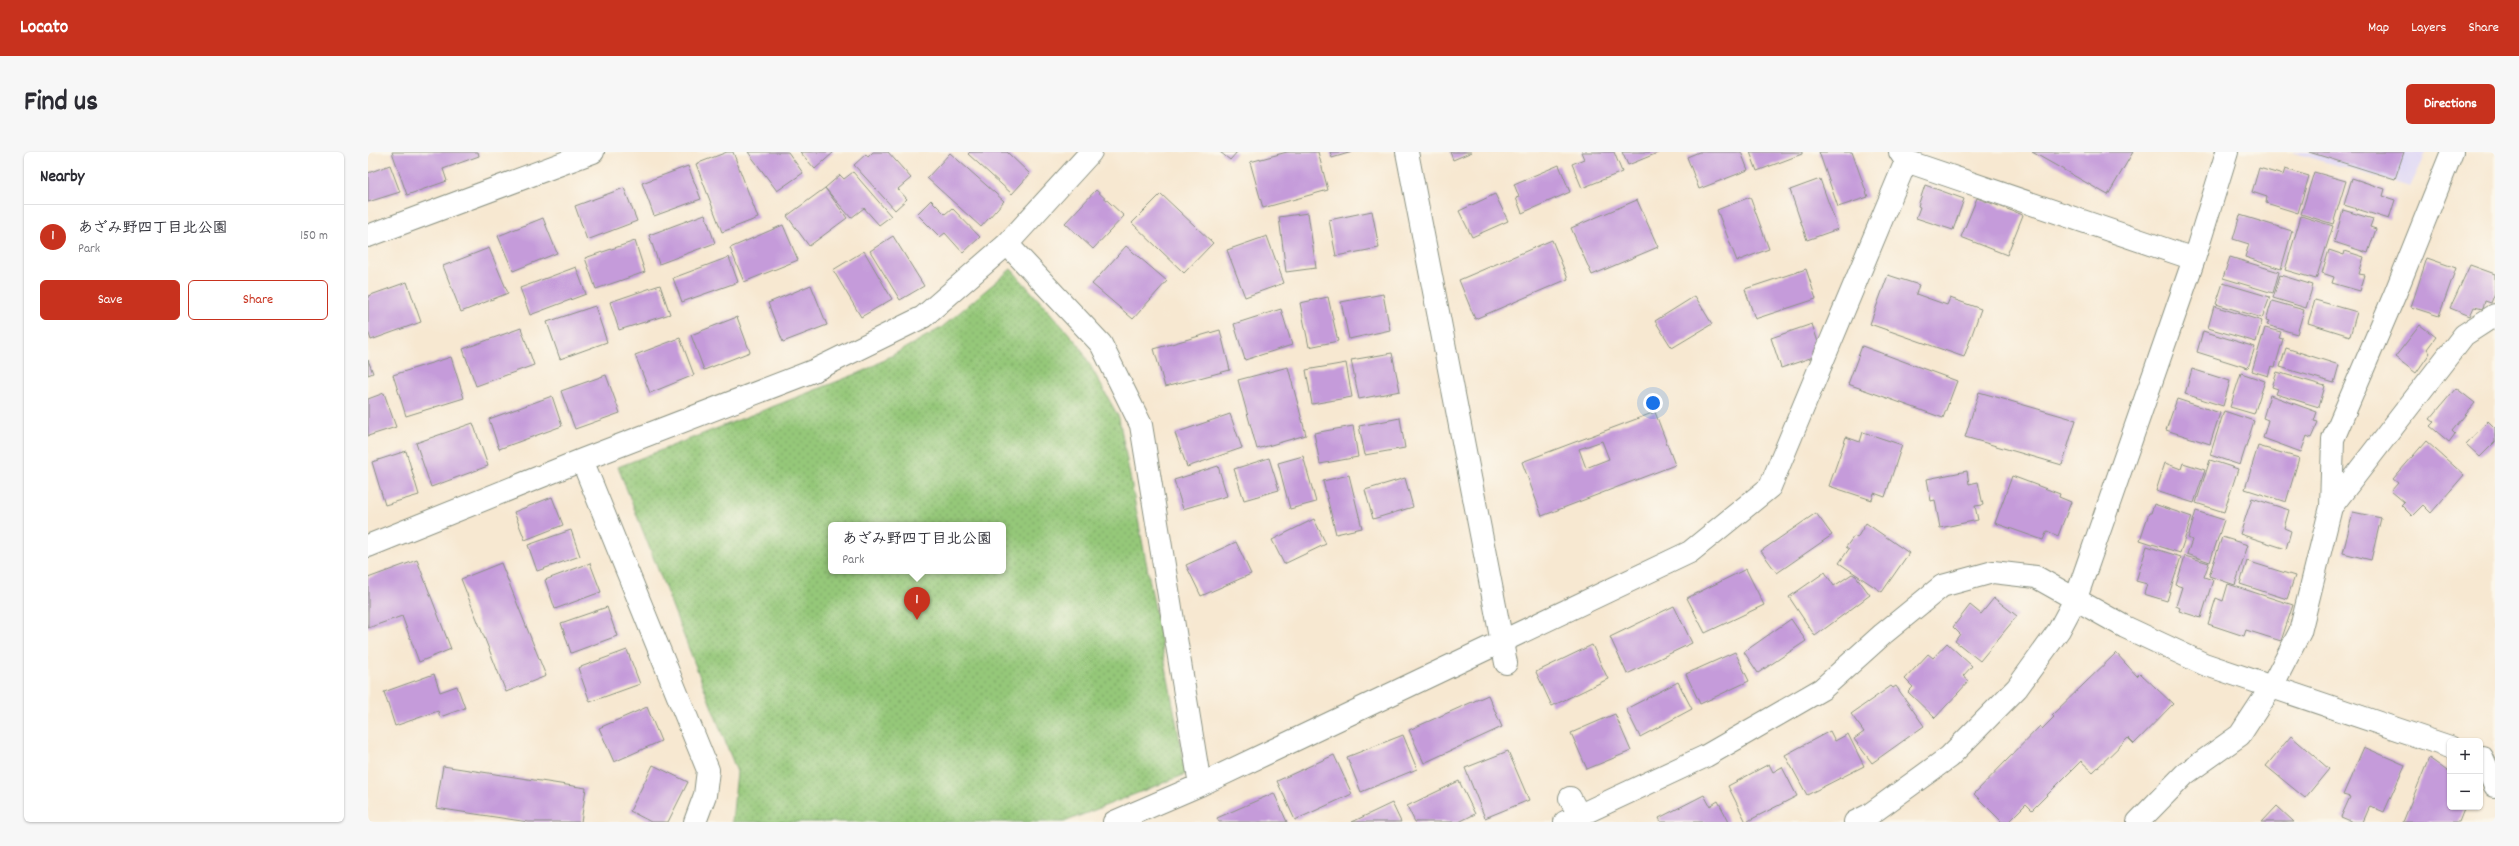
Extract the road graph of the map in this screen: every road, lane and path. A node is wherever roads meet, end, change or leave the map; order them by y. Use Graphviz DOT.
graph roads {
  1 [pos="593,152"];
  2 [pos="1091,152"];
  3 [pos="1407,152"];
  4 [pos="2227,152"];
  5 [pos="2452,152"];
  6 [pos="1903,156"];
  7 [pos="368,236"];
  8 [pos="1007,244"];
  9 [pos="2194,259"];
  10 [pos="2495,315"];
  11 [pos="582,460"];
  12 [pos="2331,507"];
  13 [pos="368,546"];
  14 [pos="2076,598"];
  15 [pos="1501,642"];
  16 [pos="1506,663"];
  17 [pos="2272,686"];
  18 [pos="2447,746"];
  19 [pos="2486,757"];
  20 [pos="1200,785"];
  21 [pos="2495,786"];
  22 [pos="1571,812"];
  23 [pos="695,822"];
  24 [pos="1114,822"];
  25 [pos="1855,822"];
  26 [pos="2138,822"];
  1 -- 7 [label="street"];
  2 -- 8 [label="street"];
  3 -- 15 [label="street"];
  4 -- 9 [label="street"];
  5 -- 12 [label="street"];
  6 -- 9 [label="street"];
  6 -- 15 [label="street"];
  8 -- 11 [label="street"];
  8 -- 20 [label="street"];
  9 -- 14 [label="street"];
  10 -- 12 [label="street"];
  11 -- 13 [label="street"];
  11 -- 23 [label="street"];
  12 -- 17 [label="street"];
  14 -- 17 [label="street"];
  14 -- 22 [label="street"];
  14 -- 25 [label="street"];
  15 -- 16 [label="street"];
  15 -- 20 [label="street"];
  17 -- 18 [label="street"];
  17 -- 26 [label="street"];
  19 -- 21 [label="street"];
  20 -- 24 [label="street"];
}
